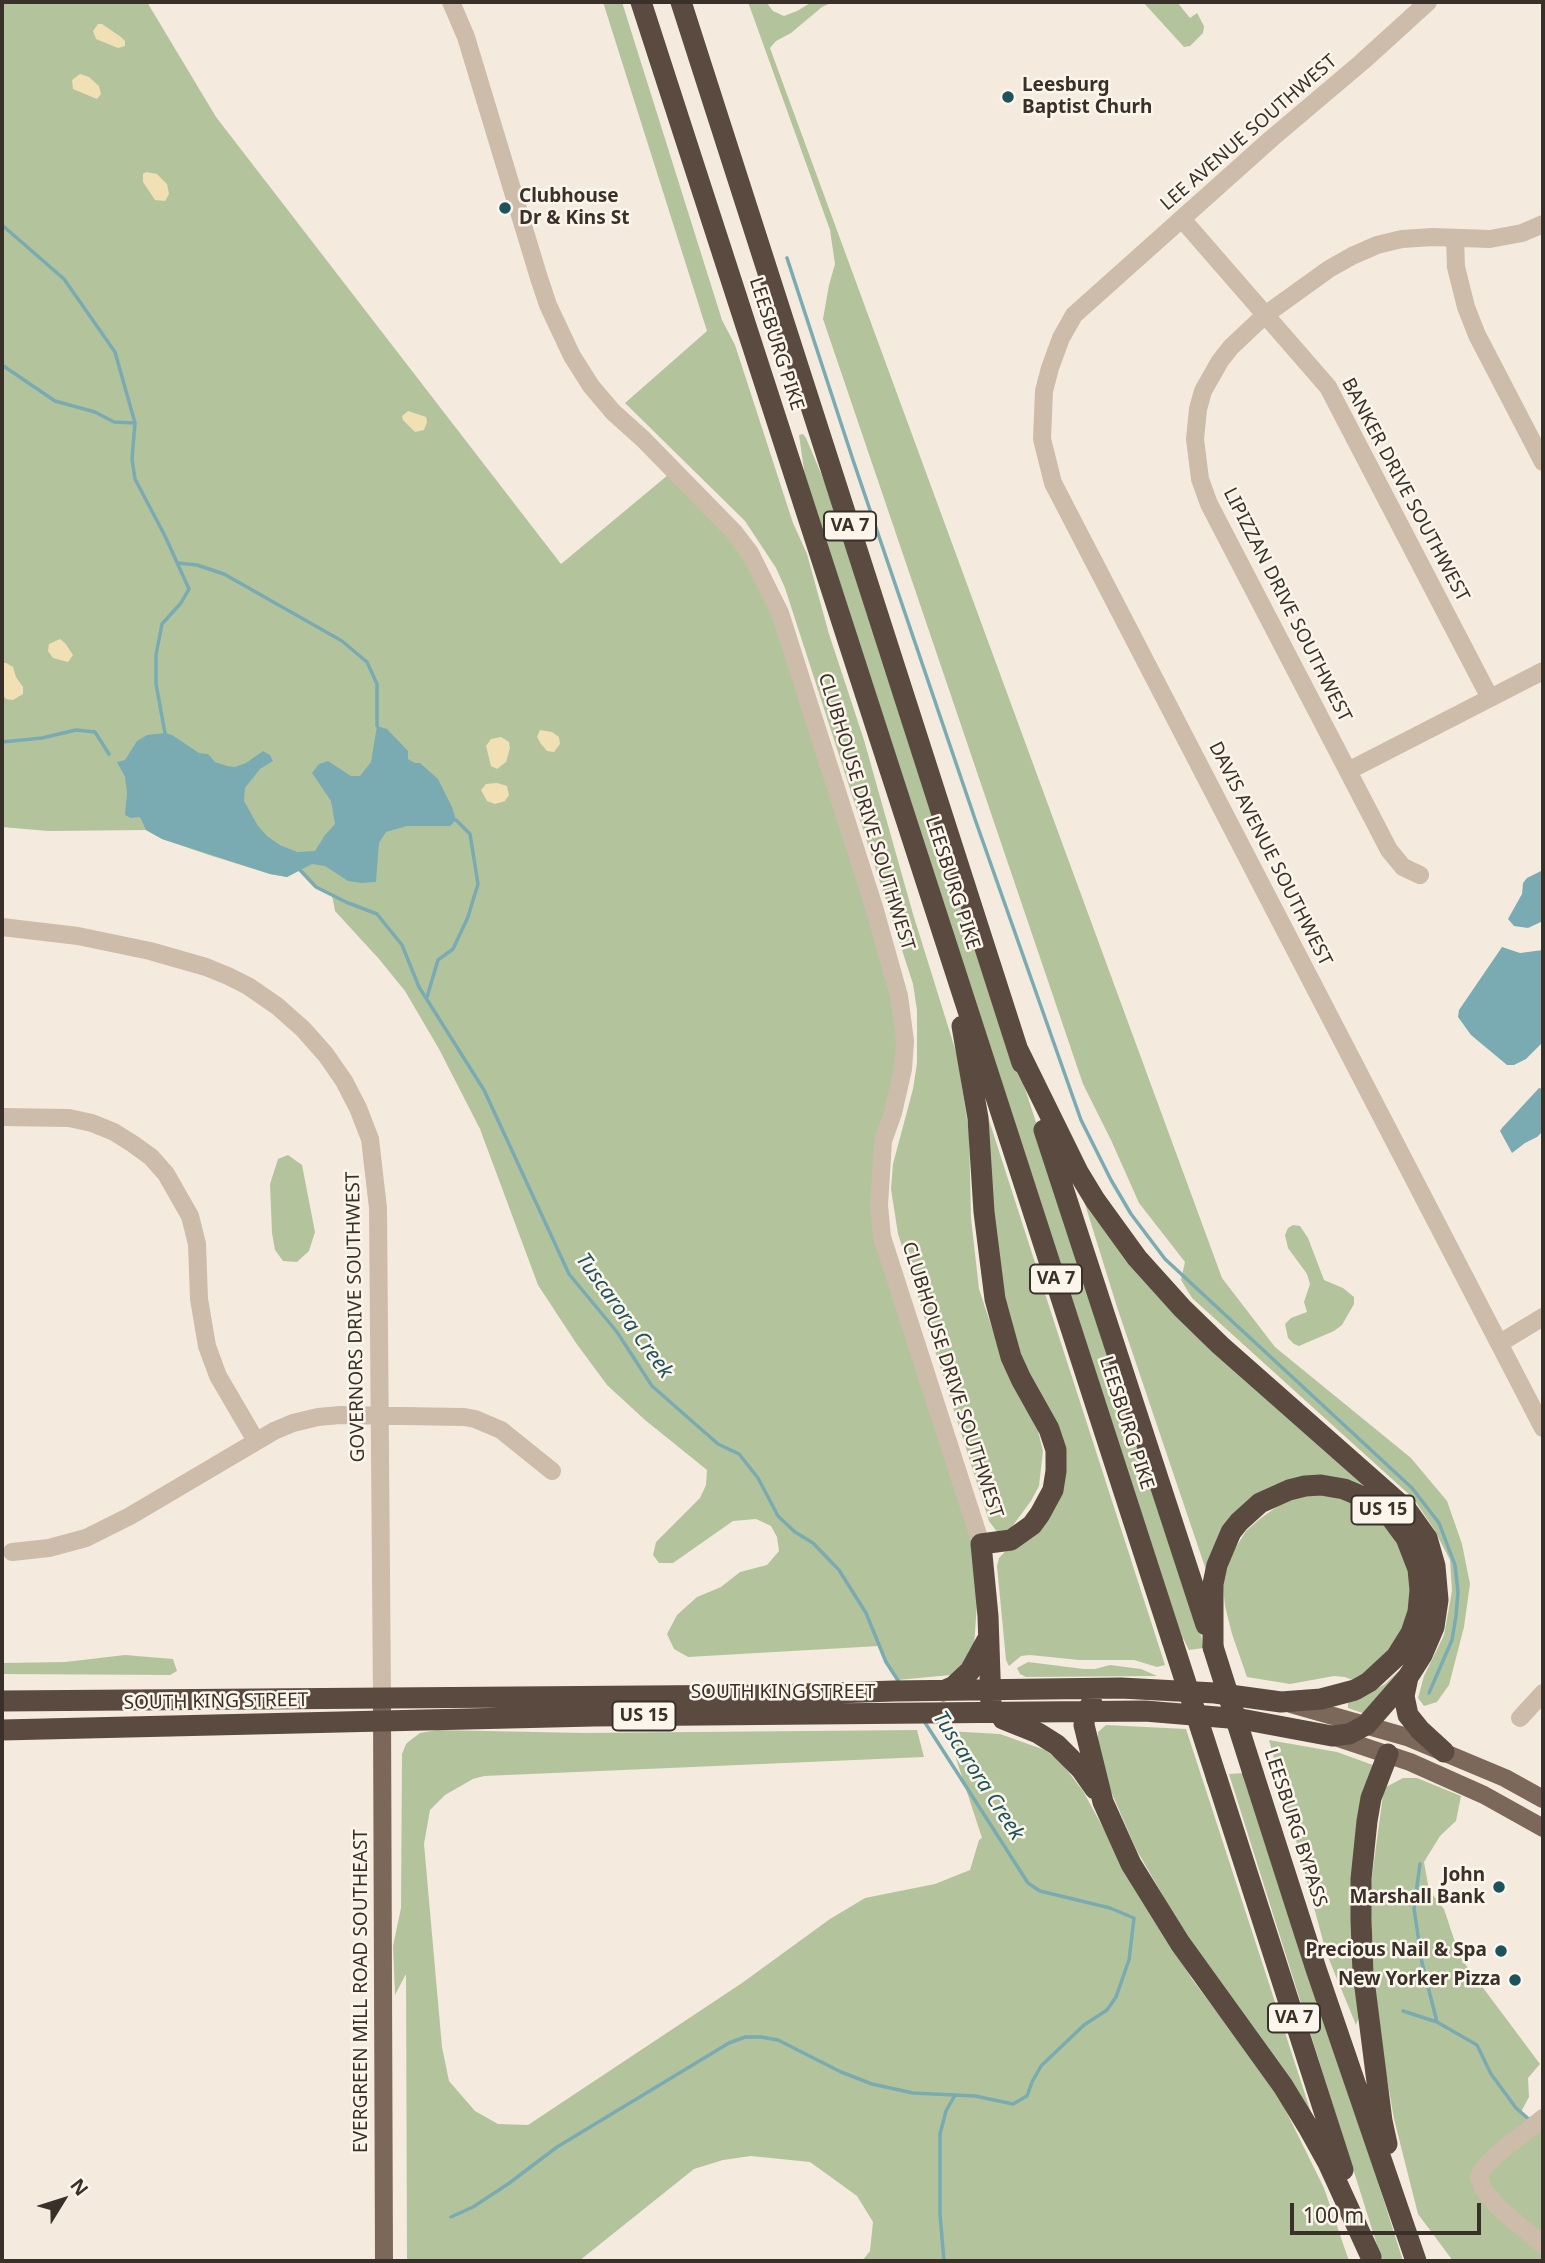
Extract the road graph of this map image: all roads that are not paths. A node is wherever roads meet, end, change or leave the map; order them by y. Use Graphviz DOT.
graph roads {
  1 [pos="451,2"];
  2 [pos="641,2"];
  3 [pos="681,2"];
  4 [pos="1429,2"];
  5 [pos="1182,219"];
  6 [pos="1543,224"];
  7 [pos="1455,238"];
  8 [pos="1095,295"];
  9 [pos="1265,315"];
  10 [pos="1543,462"];
  11 [pos="1543,671"];
  12 [pos="1490,698"];
  13 [pos="1348,771"];
  14 [pos="1420,875"];
  15 [pos="940,918"];
  16 [pos="2,927"];
  17 [pos="1018,1050"];
  18 [pos="2,1117"];
  19 [pos="1543,1317"];
  20 [pos="1500,1343"];
  21 [pos="380,1417"];
  22 [pos="1543,1428"];
  23 [pos="256,1441"];
  24 [pos="552,1471"];
  25 [pos="981,1544"];
  26 [pos="12,1552"];
  27 [pos="988,1640"];
  28 [pos="1213,1647"];
  29 [pos="1408,1677"];
  30 [pos="1121,1688"];
  31 [pos="933,1691"];
  32 [pos="990,1691"];
  33 [pos="1043,1691"];
  34 [pos="1543,1693"];
  35 [pos="382,1697"];
  36 [pos="2,1701"];
  37 [pos="1281,1702"];
  38 [pos="1085,1713"];
  39 [pos="991,1714"];
  40 [pos="1520,1718"];
  41 [pos="382,1721"];
  42 [pos="1366,1725"];
  43 [pos="2,1730"];
  44 [pos="1332,1737"];
  45 [pos="1444,1752"];
  46 [pos="1388,1754"];
  47 [pos="1543,1799"];
  48 [pos="1102,1802"];
  49 [pos="1543,1828"];
  50 [pos="1543,2118"];
  51 [pos="1543,2245"];
  52 [pos="1413,2251"];
  53 [pos="1371,2259"];
  54 [pos="384,2261"];
  1 -- 25 [label="street, CLUBHOUSE DRIVE SOUTHWEST"];
  2 -- 15 [label="highway, LEESBURG PIKE / VA 7"];
  3 -- 17 [label="highway, LEESBURG PIKE / VA 7"];
  4 -- 5 [label="street, LEE AVENUE SOUTHWEST"];
  5 -- 8 [label="street, LEE AVENUE SOUTHWEST"];
  5 -- 9 [label="street, BANKER DRIVE SOUTHWEST"];
  6 -- 7 [label="street, LIPIZZAN DRIVE SOUTHWEST"];
  7 -- 9 [label="street, LIPIZZAN DRIVE SOUTHWEST"];
  7 -- 10 [label="street"];
  8 -- 20 [label="street, DAVIS AVENUE SOUTHWEST"];
  9 -- 12 [label="street, BANKER DRIVE SOUTHWEST"];
  9 -- 13 [label="street, LIPIZZAN DRIVE SOUTHWEST"];
  11 -- 12 [label="street"];
  12 -- 13 [label="street"];
  13 -- 14 [label="street, LIPIZZAN DRIVE SOUTHWEST"];
  15 -- 25 [label="highway"];
  15 -- 53 [label="highway, LEESBURG PIKE / VA 7, bridge"];
  16 -- 21 [label="street, GOVERNORS DRIVE SOUTHWEST"];
  17 -- 28 [label="highway, LEESBURG PIKE / VA 7"];
  17 -- 29 [label="highway"];
  18 -- 23 [label="street"];
  19 -- 20 [label="street"];
  20 -- 22 [label="street, DAVIS AVENUE SOUTHWEST"];
  21 -- 23 [label="street"];
  21 -- 24 [label="street"];
  21 -- 35 [label="street, GOVERNORS DRIVE SOUTHWEST"];
  23 -- 26 [label="street"];
  25 -- 27 [label="highway, CLUBHOUSE DRIVE SOUTHWEST"];
  27 -- 31 [label="highway"];
  27 -- 32 [label="highway, CLUBHOUSE DRIVE SOUTHWEST"];
  27 -- 33 [label="highway"];
  28 -- 37 [label="highway, US 15"];
  28 -- 52 [label="highway, LEESBURG BYPASS / US 15, bridge"];
  29 -- 42 [label="highway"];
  29 -- 45 [label="highway"];
  30 -- 33 [label="highway, SOUTH KING STREET / US 15"];
  30 -- 37 [label="highway, SOUTH KING STREET / US 15"];
  30 -- 38 [label="highway"];
  31 -- 32 [label="highway, SOUTH KING STREET / US 15"];
  31 -- 35 [label="highway, SOUTH KING STREET / US 15"];
  32 -- 33 [label="highway, SOUTH KING STREET / US 15"];
  32 -- 39 [label="highway, CLUBHOUSE DRIVE SOUTHWEST"];
  34 -- 40 [label="street"];
  35 -- 36 [label="highway, SOUTH KING STREET / US 15"];
  35 -- 41 [label="main road, EVERGREEN MILL ROAD SOUTHEAST"];
  37 -- 42 [label="main road, SOUTH KING STREET"];
  38 -- 39 [label="highway, SOUTH KING STREET"];
  38 -- 44 [label="highway, SOUTH KING STREET"];
  38 -- 48 [label="highway"];
  39 -- 41 [label="highway, SOUTH KING STREET / US 15"];
  39 -- 48 [label="highway"];
  41 -- 43 [label="highway, SOUTH KING STREET / US 15"];
  41 -- 54 [label="main road, EVERGREEN MILL ROAD SOUTHEAST"];
  42 -- 44 [label="highway"];
  42 -- 45 [label="main road, SOUTH KING STREET"];
  44 -- 46 [label="main road, SOUTH KING STREET"];
  45 -- 47 [label="main road, SOUTH KING STREET"];
  46 -- 49 [label="main road, SOUTH KING STREET"];
  46 -- 52 [label="highway"];
  48 -- 53 [label="highway"];
  50 -- 51 [label="street"];
}
